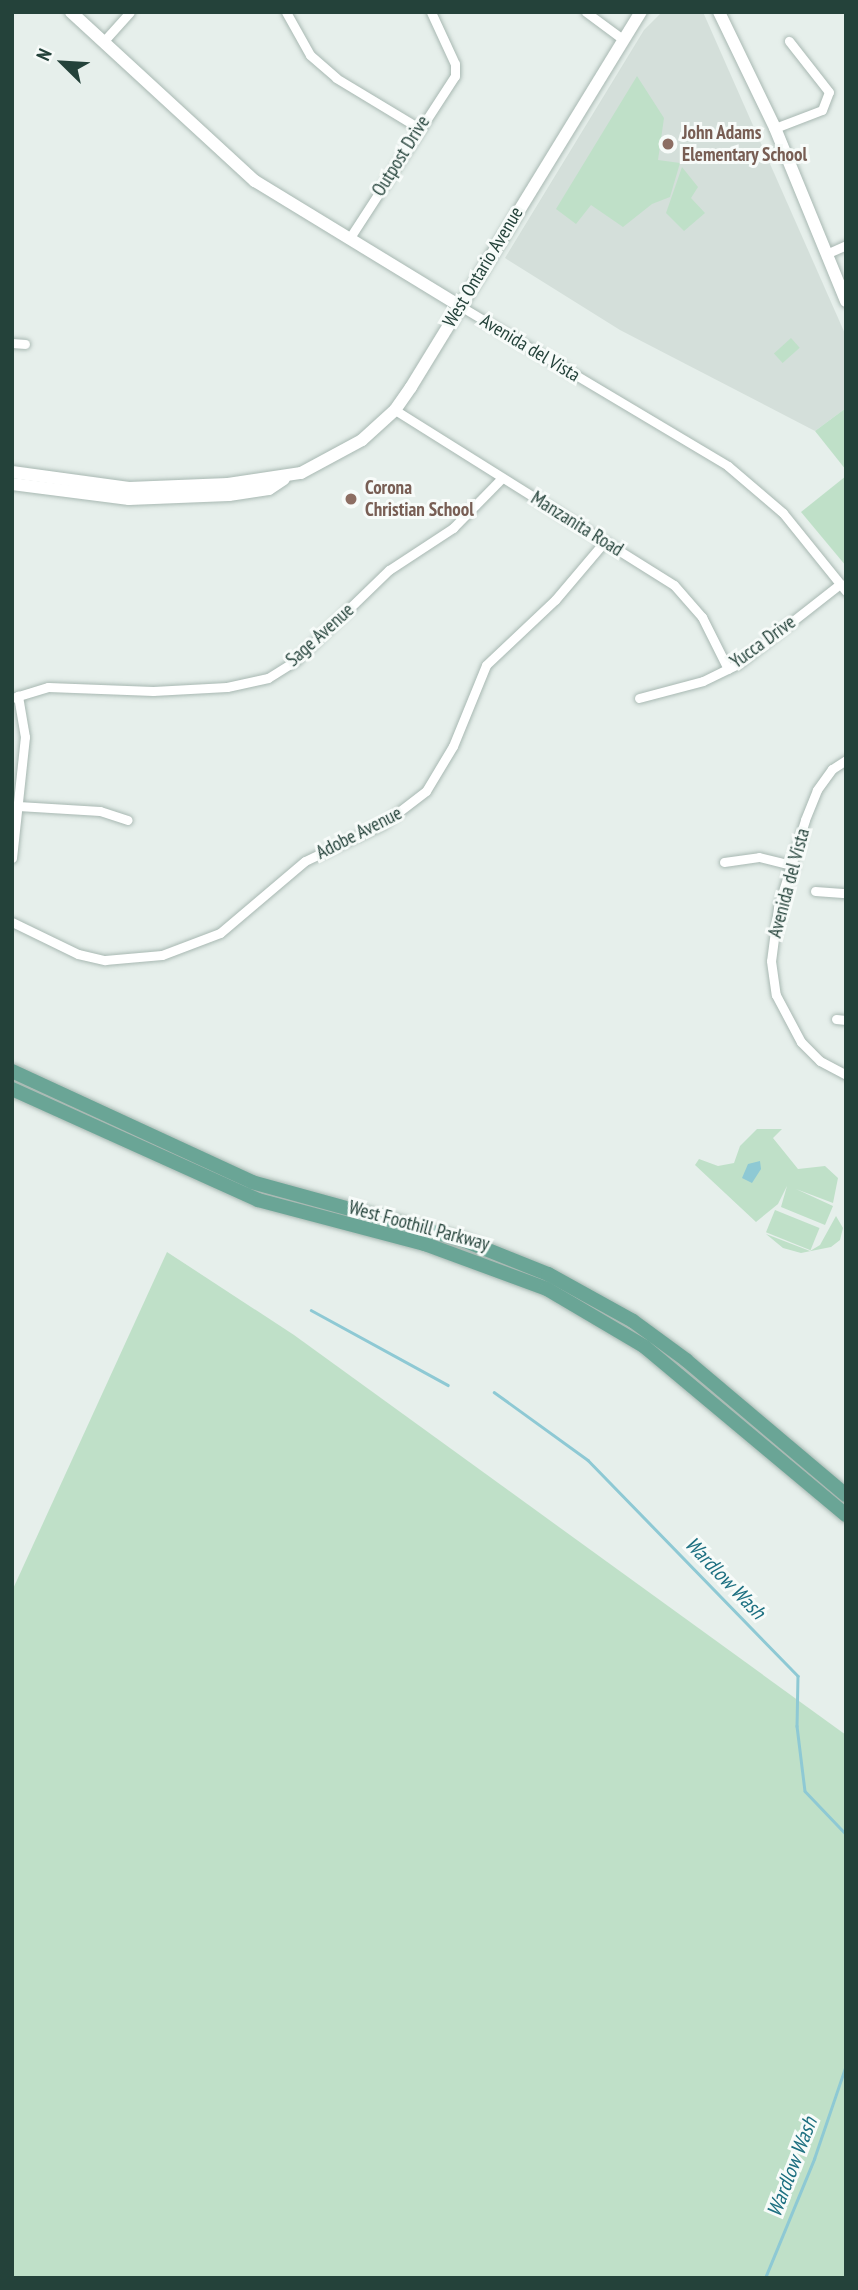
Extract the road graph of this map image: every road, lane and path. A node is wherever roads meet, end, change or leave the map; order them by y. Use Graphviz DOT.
graph roads {
  1 [pos="71,12"];
  2 [pos="130,12"];
  3 [pos="286,12"];
  4 [pos="431,12"];
  5 [pos="586,12"];
  6 [pos="641,12"];
  7 [pos="719,12"];
  8 [pos="621,38"];
  9 [pos="789,41"];
  10 [pos="103,42"];
  11 [pos="419,128"];
  12 [pos="775,128"];
  13 [pos="349,239"];
  14 [pos="846,245"];
  15 [pos="826,254"];
  16 [pos="846,267"];
  17 [pos="833,272"];
  18 [pos="846,301"];
  19 [pos="460,306"];
  20 [pos="12,342"];
  21 [pos="25,344"];
  22 [pos="395,410"];
  23 [pos="12,472"];
  24 [pos="284,478"];
  25 [pos="502,478"];
  26 [pos="12,484"];
  27 [pos="604,541"];
  28 [pos="843,588"];
  29 [pos="728,669"];
  30 [pos="15,697"];
  31 [pos="639,698"];
  32 [pos="846,760"];
  33 [pos="18,806"];
  34 [pos="128,820"];
  35 [pos="12,858"];
  36 [pos="724,862"];
  37 [pos="794,866"];
  38 [pos="816,891"];
  39 [pos="846,894"];
  40 [pos="12,922"];
  41 [pos="12,1071"];
  42 [pos="846,1074"];
  43 [pos="12,1088"];
  44 [pos="846,1496"];
  45 [pos="846,1515"];
  1 -- 10 [label="main road, Avenida del Vista"];
  2 -- 10 [label="street"];
  3 -- 11 [label="street"];
  4 -- 11 [label="street, Outpost Drive"];
  5 -- 8 [label="street"];
  6 -- 8 [label="main road, West Ontario Avenue"];
  7 -- 12 [label="main road"];
  8 -- 19 [label="main road, West Ontario Avenue"];
  9 -- 12 [label="street"];
  10 -- 13 [label="main road, Avenida del Vista"];
  11 -- 13 [label="street, Outpost Drive"];
  12 -- 15 [label="main road"];
  13 -- 19 [label="main road, Avenida del Vista"];
  14 -- 15 [label="street"];
  15 -- 17 [label="main road"];
  16 -- 17 [label="street"];
  17 -- 18 [label="main road"];
  19 -- 22 [label="main road, West Ontario Avenue"];
  19 -- 28 [label="street, Avenida del Vista"];
  20 -- 21 [label="street"];
  22 -- 24 [label="main road, West Ontario Avenue"];
  22 -- 25 [label="street, Manzanita Road"];
  23 -- 24 [label="main road, West Ontario Avenue"];
  24 -- 26 [label="main road, West Ontario Avenue"];
  25 -- 27 [label="street, Manzanita Road"];
  25 -- 30 [label="street, Sage Avenue"];
  27 -- 29 [label="street, Manzanita Road"];
  27 -- 40 [label="street, Adobe Avenue"];
  28 -- 29 [label="street, Yucca Drive"];
  29 -- 31 [label="street, Yucca Drive"];
  30 -- 33 [label="street"];
  32 -- 37 [label="street, Avenida del Vista"];
  33 -- 34 [label="street"];
  33 -- 35 [label="street"];
  36 -- 37 [label="street"];
  37 -- 42 [label="street, Avenida del Vista"];
  38 -- 39 [label="street"];
  41 -- 44 [label="main road, West Foothill Parkway"];
  43 -- 45 [label="main road, West Foothill Parkway"];
}
